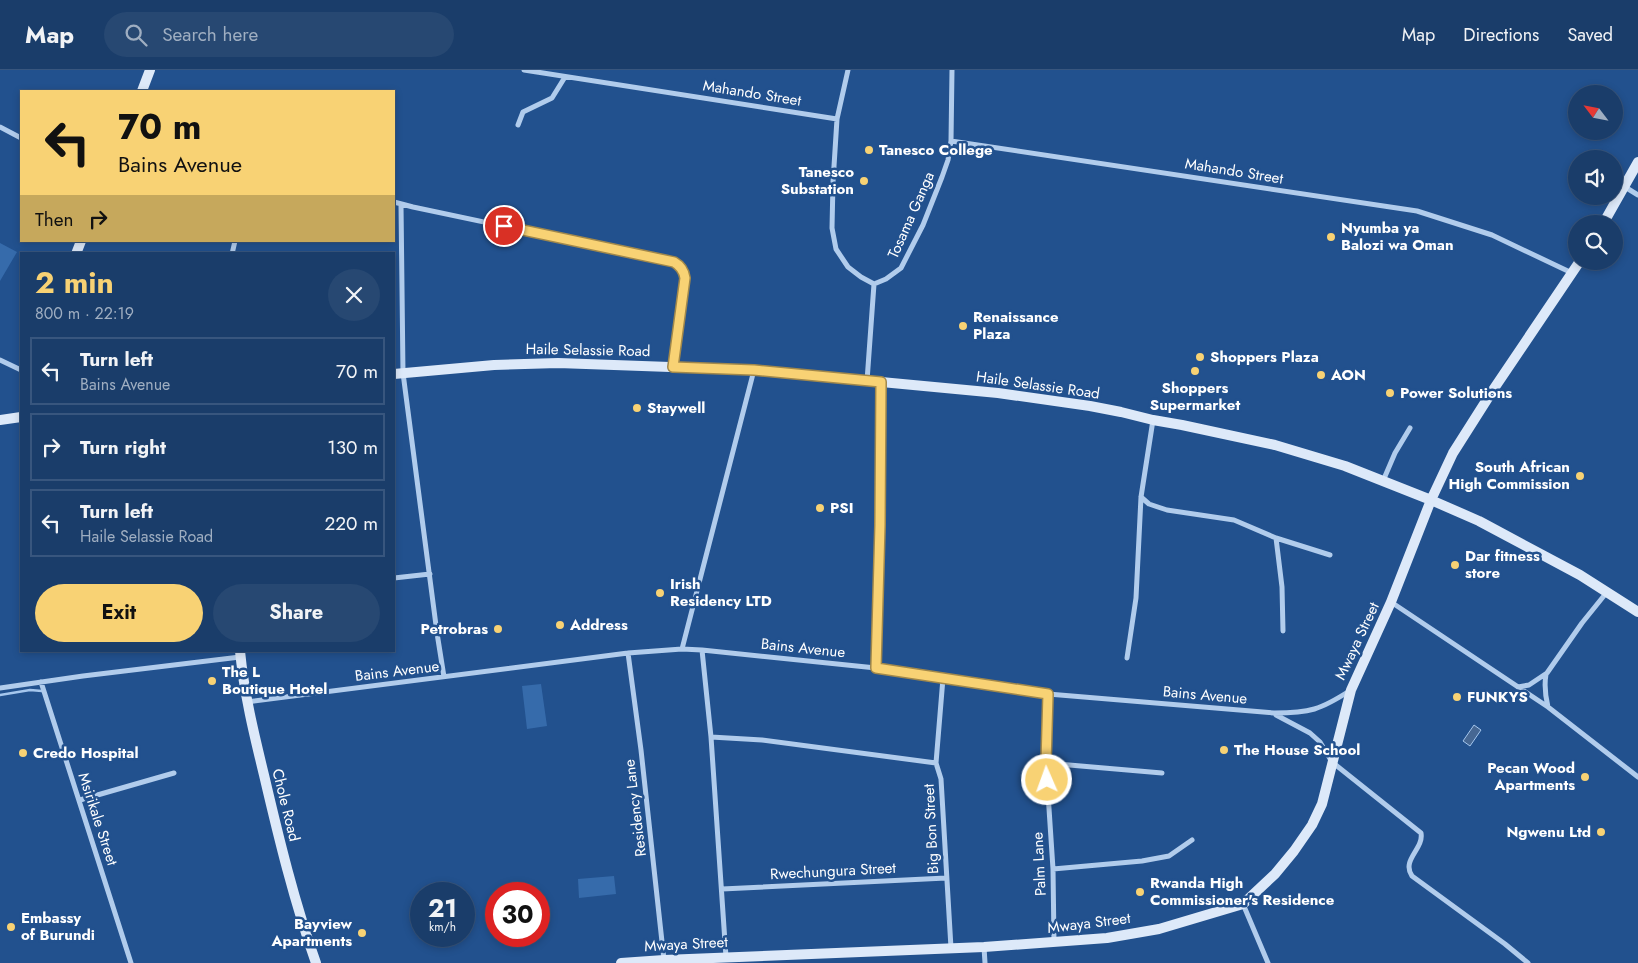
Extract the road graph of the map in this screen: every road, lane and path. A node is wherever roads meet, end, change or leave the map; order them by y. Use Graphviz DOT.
graph roads {
  1 [pos="150,70"];
  2 [pos="524,70"];
  3 [pos="848,70"];
  4 [pos="952,70"];
  5 [pos="565,77"];
  6 [pos="142,90"];
  7 [pos="837,119"];
  8 [pos="518,125"];
  9 [pos="0,127"];
  10 [pos="20,137"];
  11 [pos="951,141"];
  12 [pos="1638,162"];
  13 [pos="1625,186"];
  14 [pos="1638,195"];
  15 [pos="395,202"];
  16 [pos="401,204"];
  17 [pos="1607,215"];
  18 [pos="1575,270"];
  19 [pos="1573,273"];
  20 [pos="874,284"];
  21 [pos="0,360"];
  22 [pos="673,367"];
  23 [pos="20,370"];
  24 [pos="754,370"];
  25 [pos="399,373"];
  26 [pos="867,381"];
  27 [pos="881,382"];
  28 [pos="20,417"];
  29 [pos="0,420"];
  30 [pos="1153,420"];
  31 [pos="1410,428"];
  32 [pos="1383,481"];
  33 [pos="1141,497"];
  34 [pos="1431,500"];
  35 [pos="1276,538"];
  36 [pos="1330,555"];
  37 [pos="430,574"];
  38 [pos="395,578"];
  39 [pos="1607,592"];
  40 [pos="1391,602"];
  41 [pos="1638,612"];
  42 [pos="1283,632"];
  43 [pos="682,649"];
  44 [pos="702,650"];
  45 [pos="628,653"];
  46 [pos="240,654"];
  47 [pos="1127,658"];
  48 [pos="876,668"];
  49 [pos="1546,673"];
  50 [pos="444,678"];
  51 [pos="943,678"];
  52 [pos="41,682"];
  53 [pos="1518,687"];
  54 [pos="0,688"];
  55 [pos="1351,690"];
  56 [pos="1048,694"];
  57 [pos="246,702"];
  58 [pos="1548,708"];
  59 [pos="1274,714"];
  60 [pos="710,737"];
  61 [pos="1332,762"];
  62 [pos="936,763"];
  63 [pos="1046,763"];
  64 [pos="174,773"];
  65 [pos="1162,773"];
  66 [pos="1638,777"];
  67 [pos="80,800"];
  68 [pos="1192,840"];
  69 [pos="1053,869"];
  70 [pos="946,878"];
  71 [pos="722,889"];
  72 [pos="1243,904"];
  73 [pos="1054,943"];
  74 [pos="984,947"];
  75 [pos="951,948"];
  76 [pos="726,957"];
  77 [pos="664,960"];
  78 [pos="131,963"];
  79 [pos="316,963"];
  80 [pos="621,963"];
  81 [pos="985,963"];
  82 [pos="1268,963"];
  83 [pos="1528,963"];
  1 -- 6 [label="street"];
  2 -- 5 [label="street, Mahando Street"];
  3 -- 7 [label="street"];
  4 -- 11 [label="street"];
  5 -- 7 [label="street, Mahando Street"];
  5 -- 8 [label="street"];
  7 -- 20 [label="street"];
  9 -- 10 [label="street"];
  11 -- 19 [label="street, Mahando Street"];
  11 -- 20 [label="street, Tosama Ganga"];
  12 -- 13 [label="street"];
  13 -- 14 [label="street"];
  13 -- 17 [label="street"];
  15 -- 16 [label="street"];
  16 -- 22 [label="street"];
  16 -- 25 [label="street"];
  18 -- 19 [label="street, Mwaya Street"];
  19 -- 34 [label="street, Mwaya Street"];
  20 -- 26 [label="street"];
  21 -- 23 [label="street"];
  22 -- 24 [label="street, Haile Selassie Road"];
  22 -- 25 [label="street, Haile Selassie Road"];
  24 -- 26 [label="street, Haile Selassie Road"];
  24 -- 43 [label="street"];
  25 -- 37 [label="street"];
  26 -- 27 [label="street, Haile Selassie Road"];
  27 -- 30 [label="street, Haile Selassie Road"];
  27 -- 48 [label="street"];
  28 -- 29 [label="street"];
  30 -- 32 [label="street, Haile Selassie Road"];
  30 -- 33 [label="street"];
  31 -- 32 [label="street"];
  32 -- 34 [label="street, Haile Selassie Road"];
  33 -- 35 [label="street"];
  33 -- 47 [label="street"];
  34 -- 39 [label="street, Haile Selassie Road"];
  34 -- 40 [label="street, Mwaya Street"];
  35 -- 36 [label="street"];
  35 -- 42 [label="street"];
  37 -- 38 [label="street"];
  37 -- 50 [label="street"];
  39 -- 41 [label="street, Haile Selassie Road"];
  39 -- 49 [label="street"];
  40 -- 53 [label="street"];
  40 -- 55 [label="street, Mwaya Street"];
  43 -- 44 [label="street, Bains Avenue"];
  43 -- 45 [label="street, Bains Avenue"];
  44 -- 48 [label="street, Bains Avenue"];
  44 -- 60 [label="street"];
  45 -- 50 [label="street, Bains Avenue"];
  45 -- 77 [label="street, Residency Lane"];
  46 -- 52 [label="street"];
  46 -- 57 [label="street, Chole Road"];
  48 -- 51 [label="street, Bains Avenue"];
  49 -- 53 [label="street"];
  49 -- 58 [label="street"];
  50 -- 57 [label="street, Bains Avenue"];
  51 -- 56 [label="street, Bains Avenue"];
  51 -- 62 [label="street, Big Bon Street"];
  52 -- 54 [label="street"];
  52 -- 67 [label="street, Msirikale Street"];
  53 -- 58 [label="street"];
  55 -- 59 [label="street, Bains Avenue"];
  55 -- 61 [label="street, Mwaya Street"];
  56 -- 59 [label="street, Bains Avenue"];
  56 -- 63 [label="street, Palm Lane"];
  57 -- 79 [label="street, Chole Road"];
  58 -- 66 [label="street"];
  59 -- 61 [label="street"];
  60 -- 62 [label="street"];
  60 -- 71 [label="street"];
  61 -- 72 [label="street, Mwaya Street"];
  61 -- 83 [label="street"];
  62 -- 70 [label="street, Big Bon Street"];
  63 -- 65 [label="street"];
  63 -- 69 [label="street, Palm Lane"];
  64 -- 67 [label="street"];
  67 -- 78 [label="street, Msirikale Street"];
  68 -- 69 [label="street"];
  69 -- 73 [label="street, Palm Lane"];
  70 -- 71 [label="street, Rwechungura Street"];
  70 -- 75 [label="street, Big Bon Street"];
  71 -- 76 [label="street"];
  72 -- 73 [label="street, Mwaya Street"];
  72 -- 82 [label="street"];
  73 -- 74 [label="street, Mwaya Street"];
  74 -- 75 [label="street, Mwaya Street"];
  74 -- 81 [label="street"];
  75 -- 76 [label="street, Mwaya Street"];
  76 -- 77 [label="street, Mwaya Street"];
  77 -- 80 [label="street, Mwaya Street"];
}
